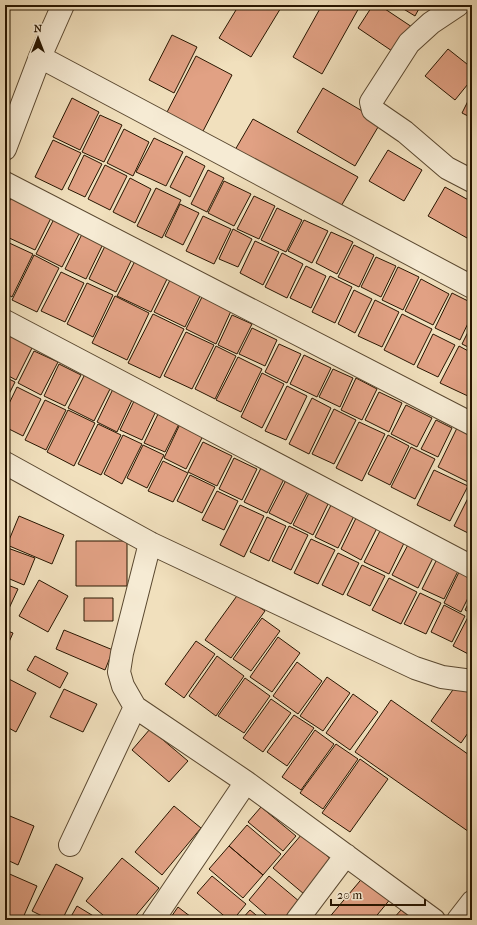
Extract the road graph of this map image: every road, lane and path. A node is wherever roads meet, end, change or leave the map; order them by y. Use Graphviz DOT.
graph roads {
  1 [pos="458,5"];
  2 [pos="57,6"];
  3 [pos="40,57"];
  4 [pos="5,149"];
  5 [pos="472,182"];
  6 [pos="5,184"];
  7 [pos="472,287"];
  8 [pos="5,321"];
  9 [pos="472,424"];
  10 [pos="5,463"];
  11 [pos="150,543"];
  12 [pos="472,567"];
  13 [pos="472,681"];
  14 [pos="135,707"];
  15 [pos="246,782"];
  16 [pos="70,845"];
  17 [pos="346,855"];
  18 [pos="472,902"];
  19 [pos="153,920"];
  20 [pos="298,920"];
  21 [pos="434,920"];
  22 [pos="458,920"];
  1 -- 5 [label="street"];
  2 -- 3 [label="street"];
  3 -- 4 [label="street"];
  3 -- 7 [label="street"];
  6 -- 9 [label="street"];
  8 -- 12 [label="street"];
  10 -- 11 [label="street"];
  11 -- 13 [label="street"];
  11 -- 14 [label="street"];
  14 -- 15 [label="street"];
  14 -- 16 [label="street"];
  15 -- 17 [label="street"];
  15 -- 19 [label="street"];
  17 -- 20 [label="street"];
  17 -- 21 [label="street"];
  18 -- 22 [label="street"];
}
